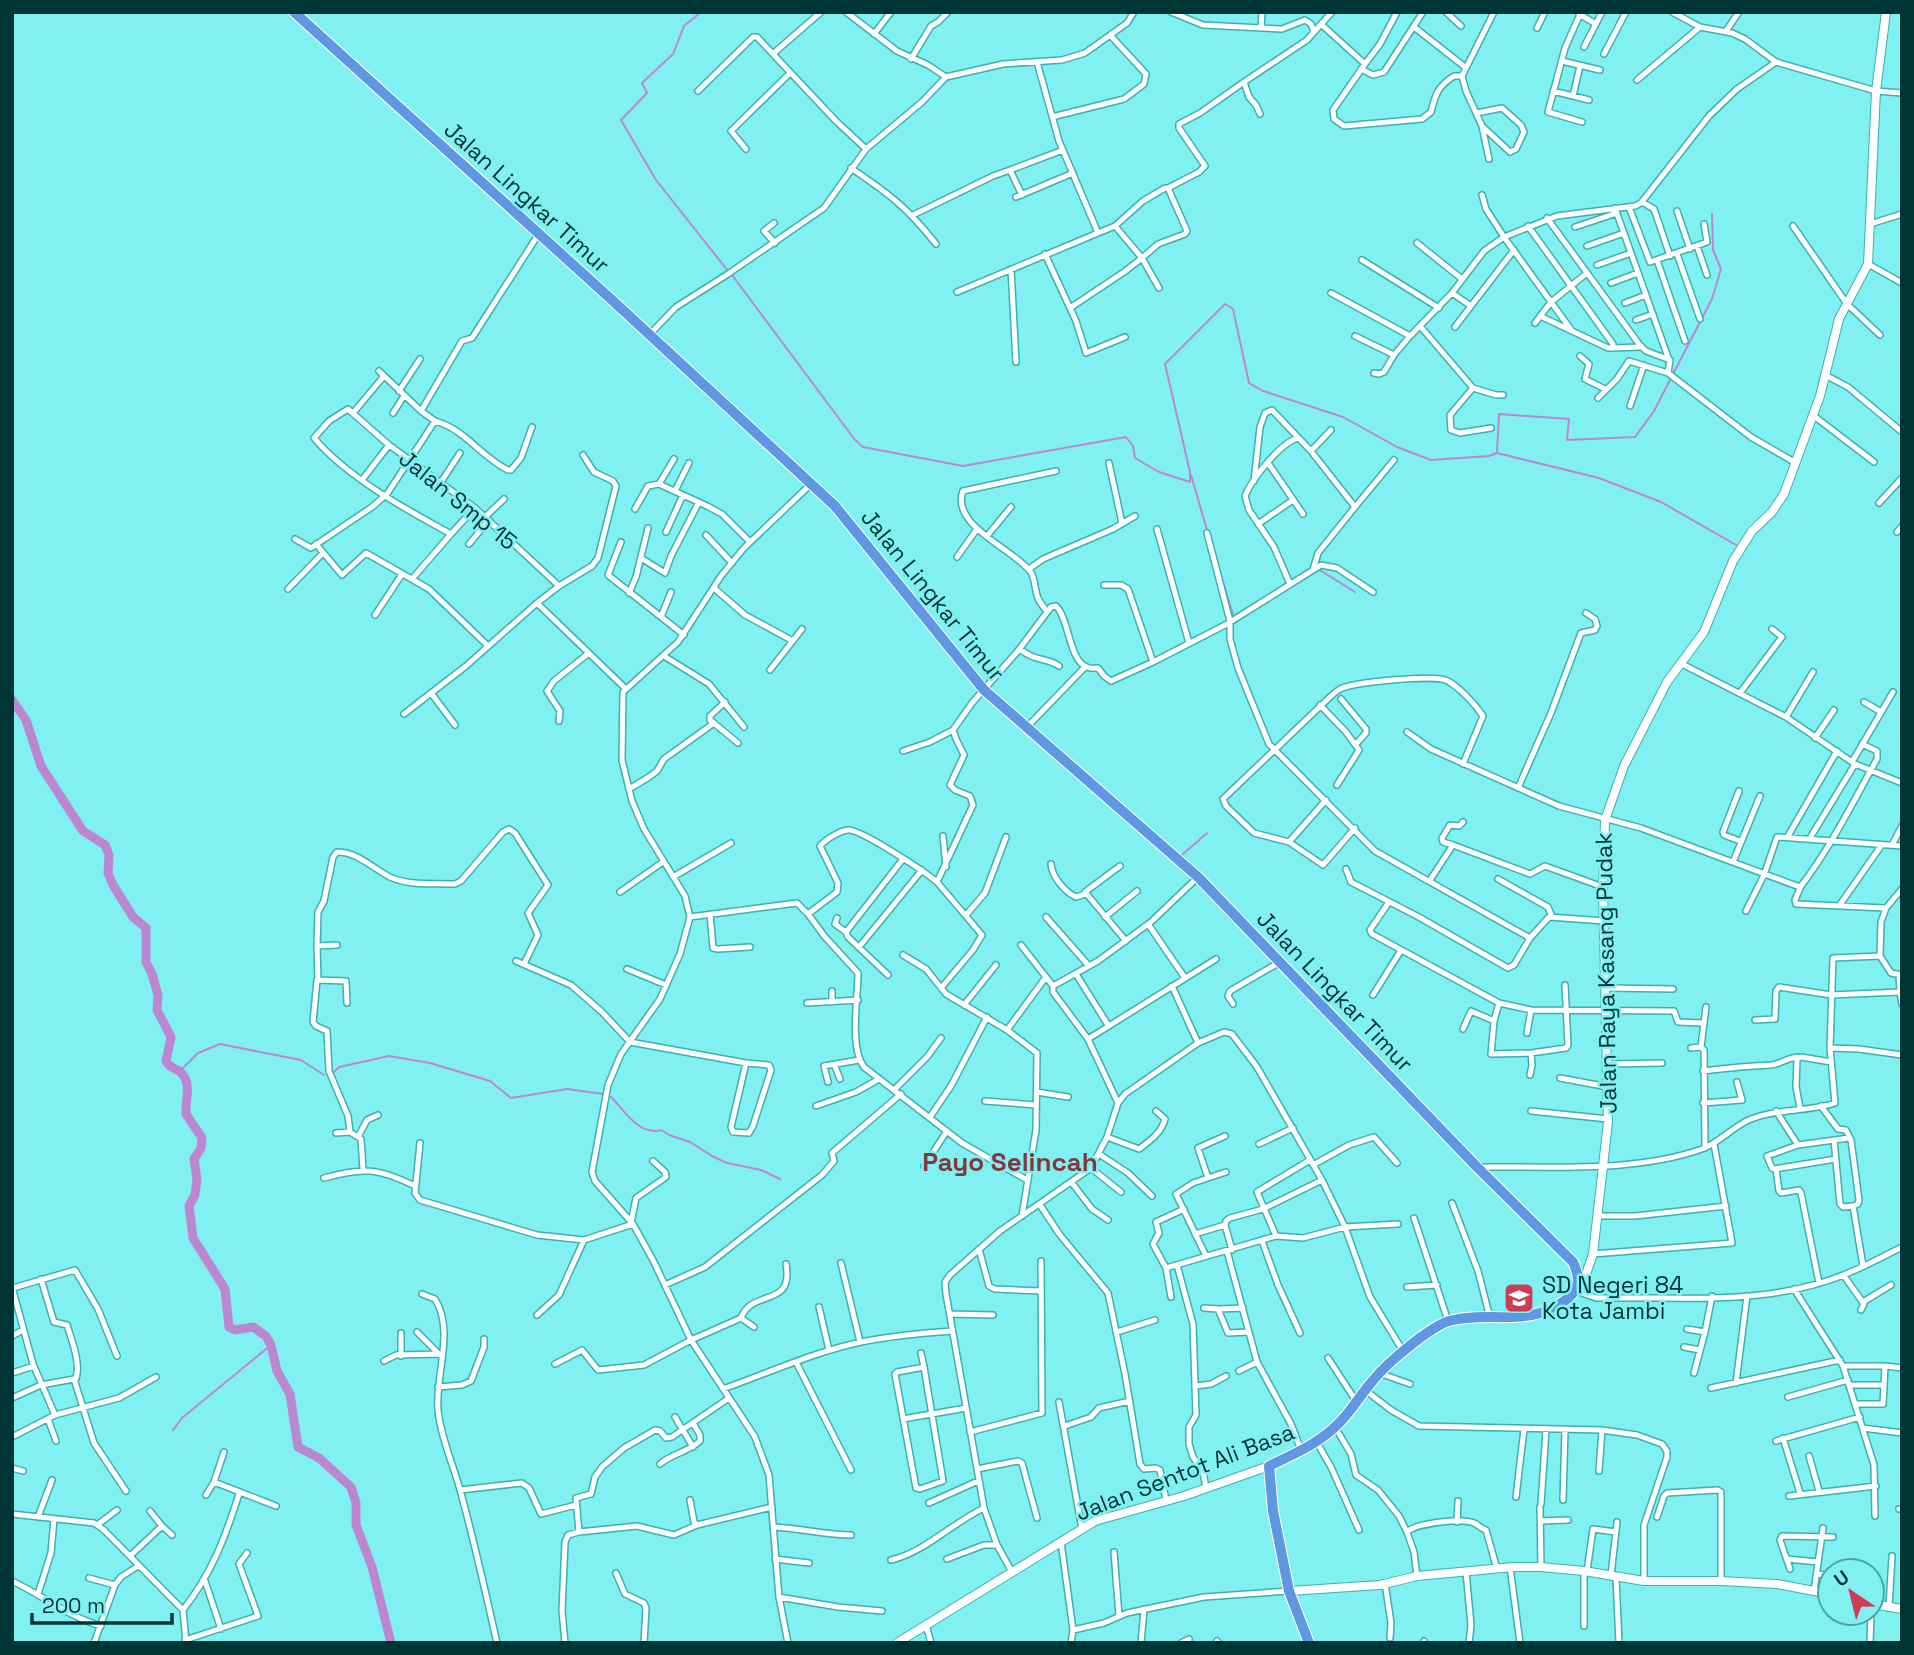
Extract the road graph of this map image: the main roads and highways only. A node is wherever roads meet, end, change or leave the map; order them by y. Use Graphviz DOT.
graph roads {
  1 [pos="294,12"];
  2 [pos="1577,1286"];
  3 [pos="1309,1643"];
  1 -- 2 [label="highway, Jalan Lingkar Timur"];
  2 -- 3 [label="highway, Jalan Sentot Ali Basa"];
}
